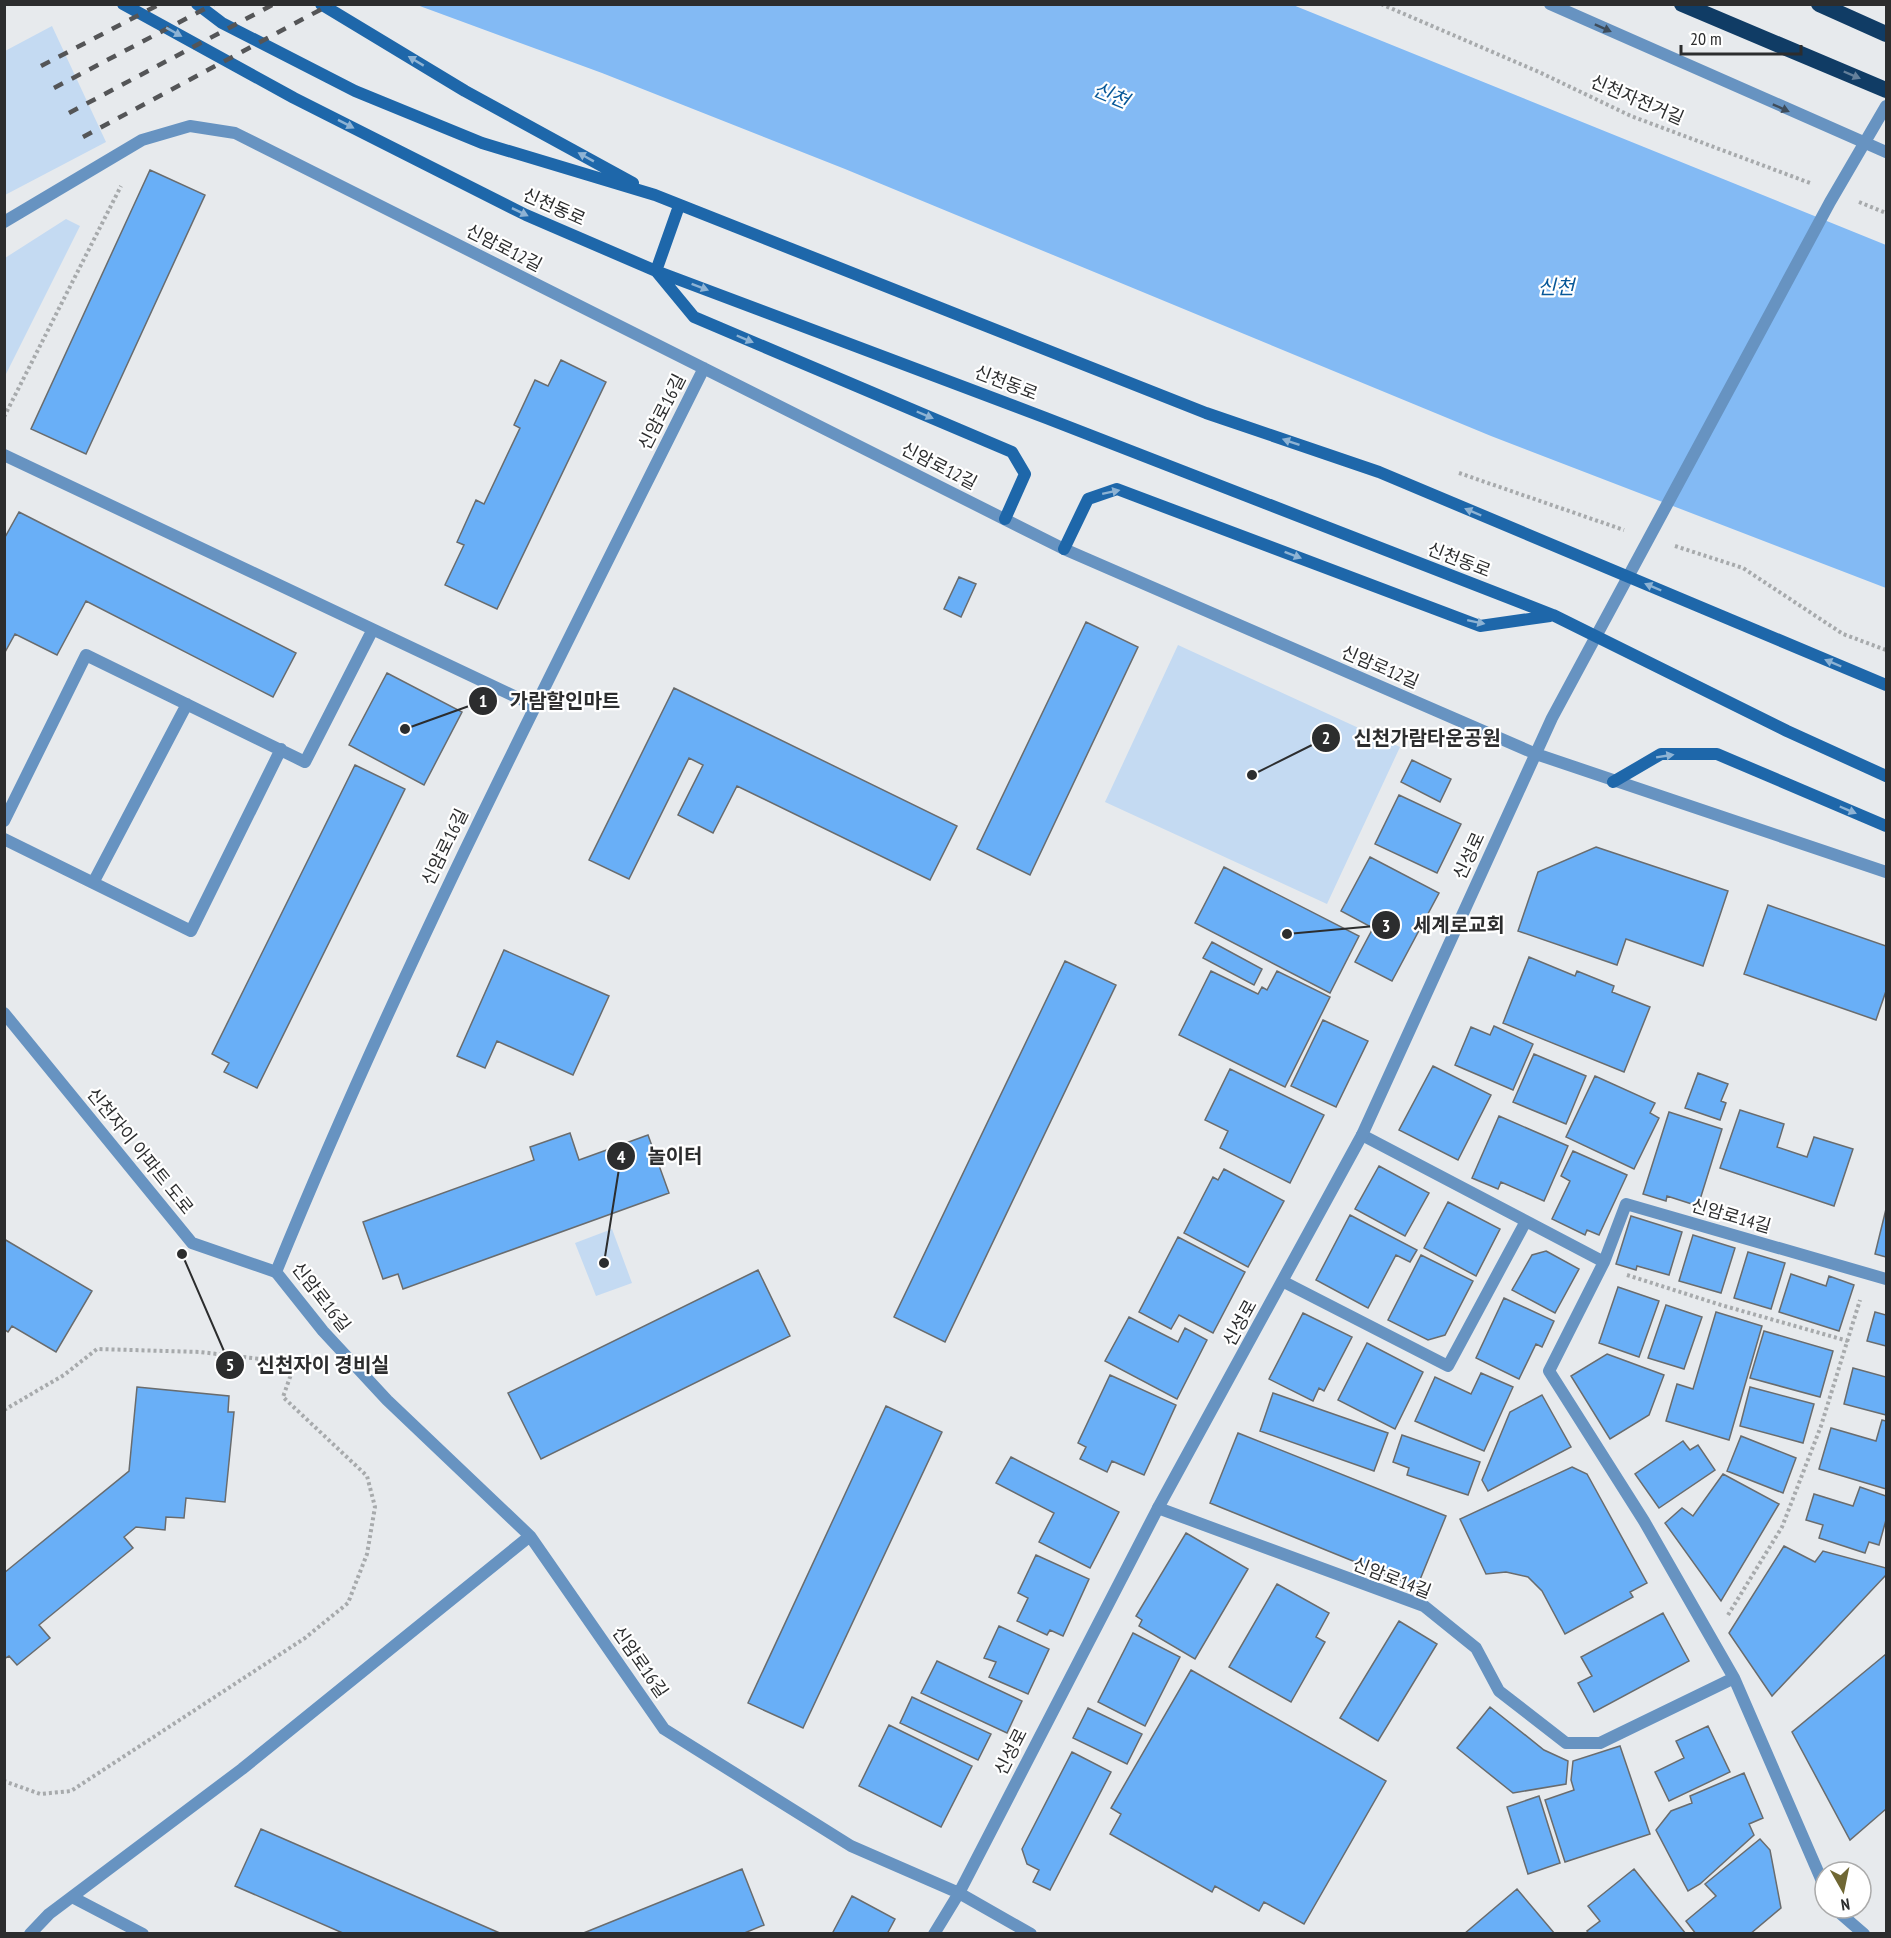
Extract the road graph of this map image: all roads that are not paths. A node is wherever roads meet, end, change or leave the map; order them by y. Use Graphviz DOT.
graph roads {
  1 [pos="123,4"];
  2 [pos="197,4"];
  3 [pos="321,4"];
  4 [pos="1550,4"];
  5 [pos="1682,4"];
  6 [pos="1819,4"];
  7 [pos="1887,34"];
  8 [pos="1887,90"];
  9 [pos="1887,106"];
  10 [pos="1865,145"];
  11 [pos="1887,152"];
  12 [pos="655,195"];
  13 [pos="679,206"];
  14 [pos="4,222"];
  15 [pos="656,271"];
  16 [pos="704,368"];
  17 [pos="4,455"];
  18 [pos="1005,519"];
  19 [pos="1064,549"];
  20 [pos="1553,615"];
  21 [pos="372,631"];
  22 [pos="1887,685"];
  23 [pos="187,704"];
  24 [pos="535,706"];
  25 [pos="281,749"];
  26 [pos="1536,754"];
  27 [pos="1887,776"];
  28 [pos="1613,782"];
  29 [pos="4,821"];
  30 [pos="1887,826"];
  31 [pos="4,839"];
  32 [pos="1887,872"];
  33 [pos="93,883"];
  34 [pos="4,1013"];
  35 [pos="1362,1135"];
  36 [pos="1526,1221"];
  37 [pos="1603,1264"];
  38 [pos="276,1272"];
  39 [pos="1887,1279"];
  40 [pos="1284,1282"];
  41 [pos="1158,1508"];
  42 [pos="530,1536"];
  43 [pos="1734,1678"];
  44 [pos="1813,1860"];
  45 [pos="959,1893"];
  46 [pos="72,1897"];
  47 [pos="1847,1920"];
  48 [pos="30,1934"];
  49 [pos="143,1934"];
  50 [pos="934,1934"];
  51 [pos="1031,1934"];
  52 [pos="1863,1934"];
  1 -- 15 [label="main road, 신천동로, one-way"];
  2 -- 12 [label="main road, 신천동로"];
  12 -- 3 [label="main road, one-way"];
  4 -- 10 [label="street, one-way"];
  5 -- 8 [label="highway, one-way"];
  6 -- 7 [label="highway"];
  9 -- 10 [label="street"];
  10 -- 11 [label="street"];
  10 -- 26 [label="street, 신성로"];
  12 -- 13 [label="main road, 신천동로"];
  13 -- 15 [label="main road"];
  22 -- 13 [label="main road, 신천동로, one-way"];
  14 -- 16 [label="street, 신암로12길"];
  15 -- 18 [label="main road, one-way"];
  15 -- 20 [label="main road, 신천동로, one-way"];
  16 -- 18 [label="street, 신암로12길"];
  16 -- 24 [label="street, 신암로16길"];
  17 -- 21 [label="street"];
  18 -- 19 [label="street, 신암로12길"];
  19 -- 20 [label="main road, one-way"];
  19 -- 26 [label="street, 신암로12길"];
  20 -- 27 [label="main road, 신천동로"];
  21 -- 24 [label="street"];
  21 -- 25 [label="street"];
  23 -- 25 [label="street"];
  23 -- 29 [label="street"];
  23 -- 33 [label="street"];
  24 -- 38 [label="street, 신암로16길"];
  25 -- 33 [label="street"];
  26 -- 28 [label="street, 신암로12길"];
  26 -- 35 [label="street, 신성로"];
  28 -- 30 [label="main road, one-way"];
  28 -- 32 [label="street, 신암로12길"];
  31 -- 33 [label="street"];
  34 -- 38 [label="street, 신천자이 아파트 도로"];
  35 -- 36 [label="street"];
  35 -- 40 [label="street, 신성로"];
  36 -- 37 [label="street"];
  36 -- 40 [label="street"];
  37 -- 39 [label="street, 신암로14길"];
  37 -- 43 [label="street, 신암로14길"];
  38 -- 42 [label="street, 신암로16길"];
  40 -- 41 [label="street, 신성로"];
  41 -- 43 [label="street, 신암로14길"];
  41 -- 45 [label="street, 신성로"];
  42 -- 45 [label="street, 신암로16길"];
  42 -- 46 [label="street"];
  43 -- 44 [label="street, 신암로14길"];
  45 -- 50 [label="street, 신성로"];
  45 -- 51 [label="street, 신암로16길"];
  46 -- 48 [label="street"];
  46 -- 49 [label="street"];
  47 -- 52 [label="street"];
}
